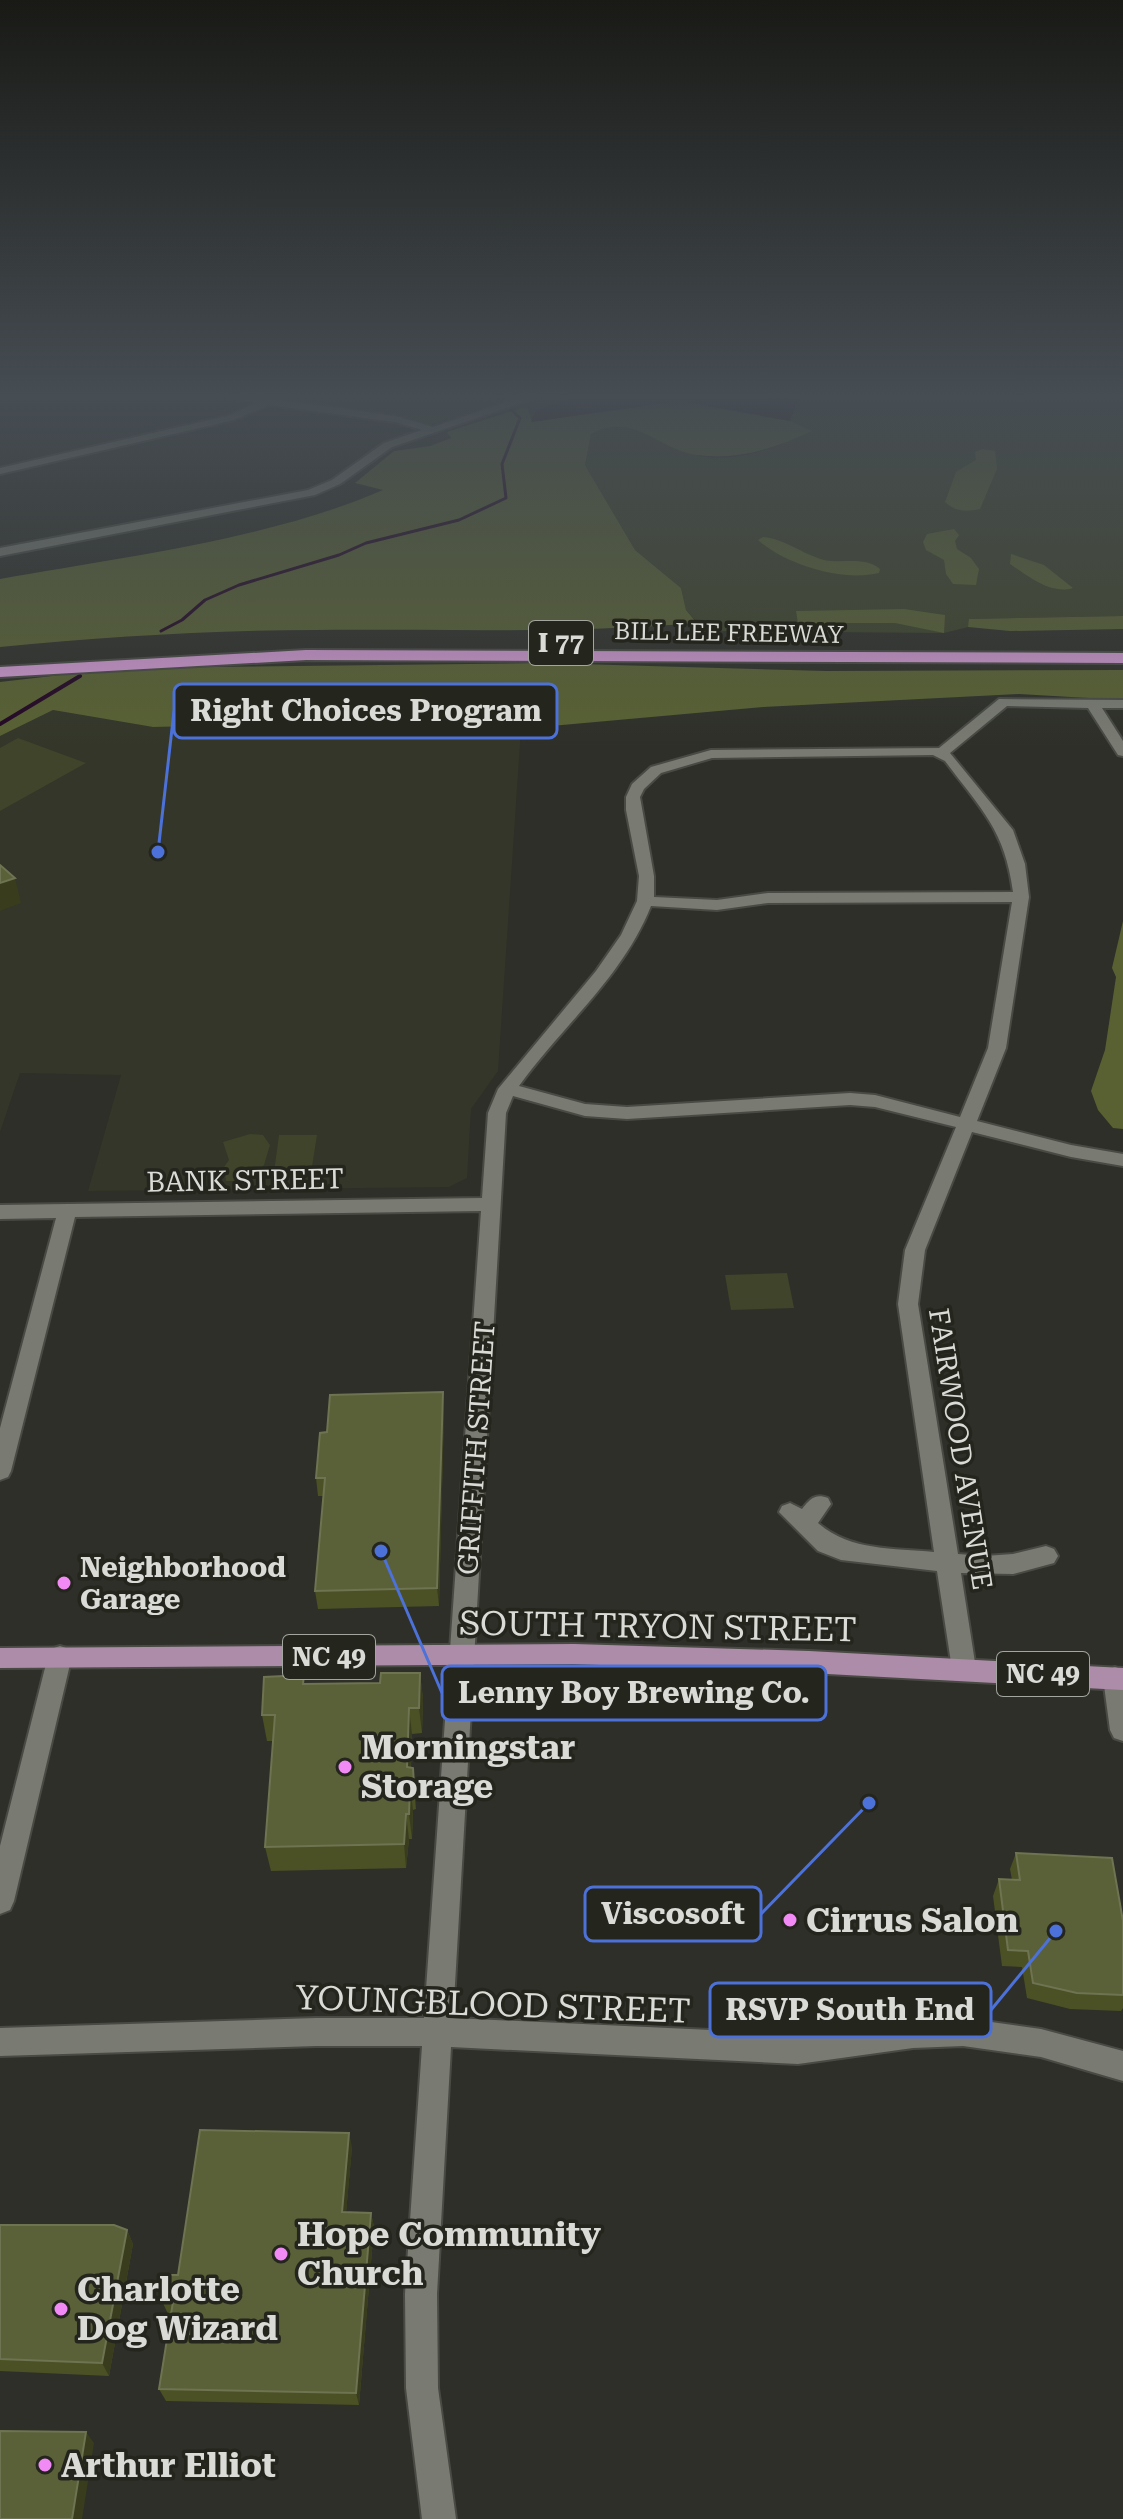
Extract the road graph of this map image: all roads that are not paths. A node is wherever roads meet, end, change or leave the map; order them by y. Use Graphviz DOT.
graph roads {
  1 [pos="223,513"];
  2 [pos="0,552"];
  3 [pos="1123,644"];
  4 [pos="1123,658"];
  5 [pos="0,660"];
  6 [pos="0,672"];
  7 [pos="1092,703"];
  8 [pos="1123,704"];
  9 [pos="1123,752"];
  10 [pos="941,753"];
  11 [pos="1021,897"];
  12 [pos="645,901"];
  13 [pos="507,1089"];
  14 [pos="968,1125"];
  15 [pos="1123,1160"];
  16 [pos="491,1204"];
  17 [pos="67,1211"];
  18 [pos="0,1212"];
  19 [pos="10,1393"];
  20 [pos="0,1471"];
  21 [pos="820,1504"];
  22 [pos="1046,1556"];
  23 [pos="947,1560"];
  24 [pos="462,1655"];
  25 [pos="60,1656"];
  26 [pos="0,1658"];
  27 [pos="964,1669"];
  28 [pos="1119,1678"];
  29 [pos="1123,1730"];
  30 [pos="0,1901"];
  31 [pos="438,2032"];
  32 [pos="0,2042"];
  33 [pos="1123,2066"];
  34 [pos="439,2519"];
  1 -- 2 [label="street"];
  3 -- 5 [label="highway, BILL LEE FREEWAY / I 77"];
  4 -- 6 [label="highway, BILL LEE FREEWAY / I 77"];
  7 -- 8 [label="street"];
  7 -- 9 [label="street"];
  7 -- 10 [label="street"];
  10 -- 11 [label="street, FAIRWOOD AVENUE"];
  10 -- 12 [label="street"];
  11 -- 12 [label="street"];
  11 -- 14 [label="street, FAIRWOOD AVENUE"];
  12 -- 13 [label="street, GRIFFITH STREET"];
  13 -- 14 [label="street"];
  13 -- 16 [label="street, GRIFFITH STREET"];
  14 -- 15 [label="street"];
  14 -- 23 [label="street, FAIRWOOD AVENUE"];
  16 -- 17 [label="street, BANK STREET"];
  16 -- 24 [label="street, GRIFFITH STREET"];
  17 -- 18 [label="street, BANK STREET"];
  17 -- 19 [label="street"];
  19 -- 20 [label="street"];
  21 -- 23 [label="street"];
  22 -- 23 [label="street"];
  23 -- 27 [label="street, FAIRWOOD AVENUE"];
  24 -- 25 [label="main road, SOUTH TRYON STREET / NC 49"];
  24 -- 27 [label="main road, SOUTH TRYON STREET / NC 49"];
  24 -- 31 [label="street, GRIFFITH STREET"];
  25 -- 26 [label="main road, SOUTH TRYON STREET / NC 49"];
  25 -- 30 [label="street"];
  27 -- 28 [label="main road, SOUTH TRYON STREET / NC 49"];
  28 -- 29 [label="street"];
  31 -- 32 [label="street, YOUNGBLOOD STREET"];
  31 -- 33 [label="street, YOUNGBLOOD STREET"];
  31 -- 34 [label="street, GRIFFITH STREET"];
}
